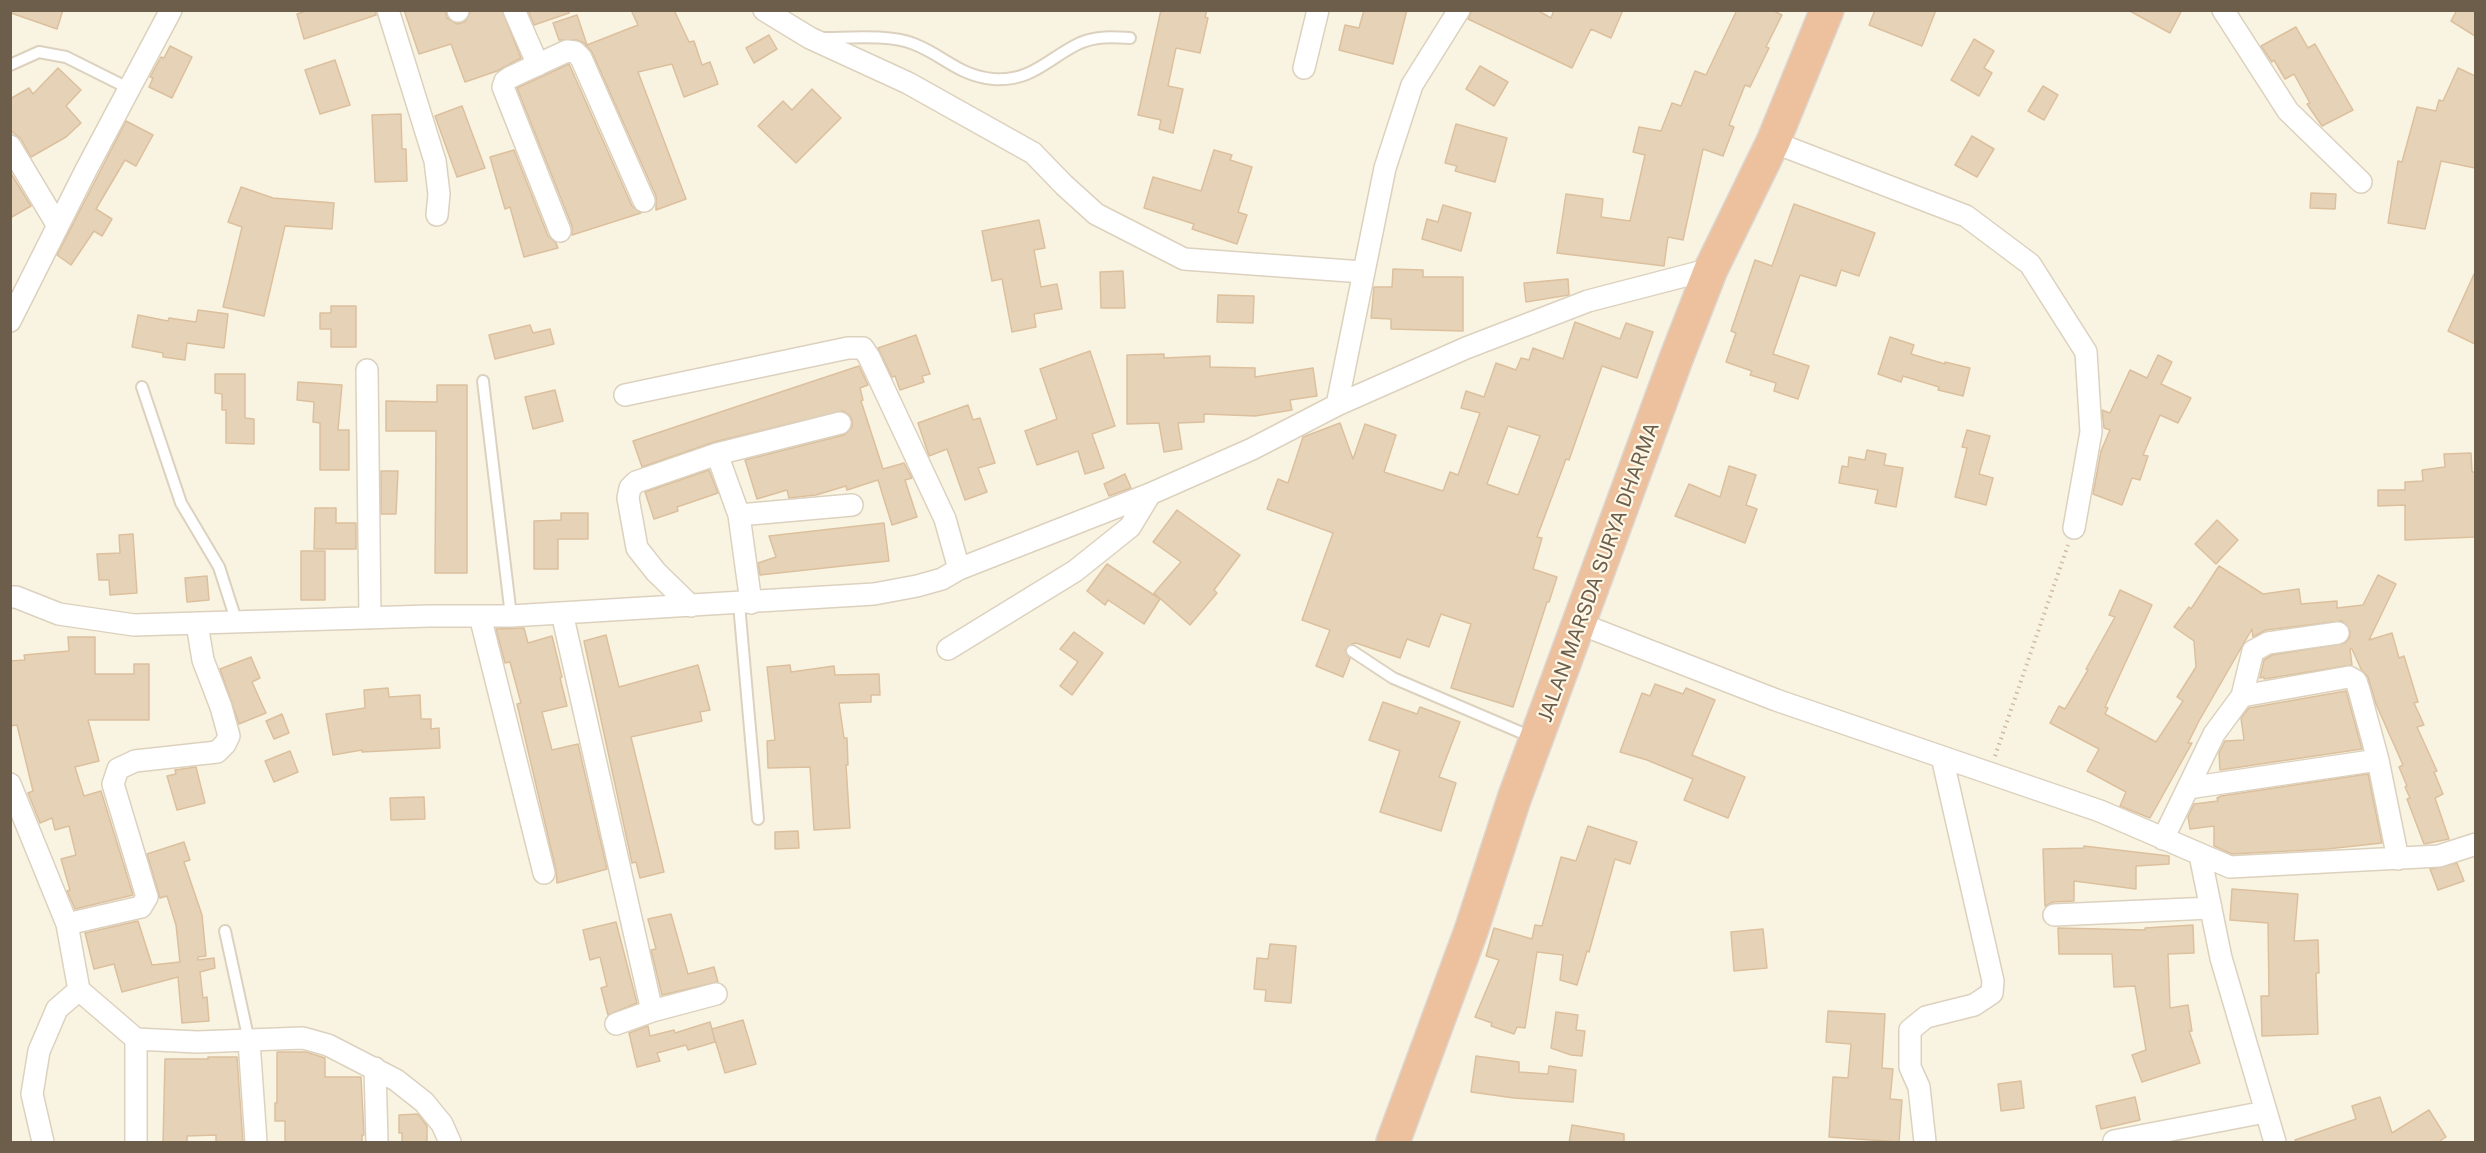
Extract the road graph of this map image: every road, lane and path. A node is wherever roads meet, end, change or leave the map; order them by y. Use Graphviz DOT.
graph roads {
  1 [pos="171,10"];
  2 [pos="388,10"];
  3 [pos="514,10"];
  4 [pos="764,10"];
  5 [pos="1318,10"];
  6 [pos="1459,10"];
  7 [pos="1827,10"];
  8 [pos="2223,10"];
  9 [pos="810,38"];
  10 [pos="1130,38"];
  11 [pos="10,65"];
  12 [pos="538,65"];
  13 [pos="1304,68"];
  14 [pos="130,89"];
  15 [pos="1773,142"];
  16 [pos="10,146"];
  17 [pos="2361,182"];
  18 [pos="644,201"];
  19 [pos="437,214"];
  20 [pos="58,226"];
  21 [pos="561,231"];
  22 [pos="1711,268"];
  23 [pos="1363,272"];
  24 [pos="10,321"];
  25 [pos="368,370"];
  26 [pos="483,381"];
  27 [pos="142,387"];
  28 [pos="625,395"];
  29 [pos="1337,405"];
  30 [pos="840,423"];
  31 [pos="717,454"];
  32 [pos="1150,494"];
  33 [pos="852,505"];
  34 [pos="739,515"];
  35 [pos="2074,528"];
  36 [pos="959,569"];
  37 [pos="10,597"];
  38 [pos="745,603"];
  39 [pos="691,606"];
  40 [pos="562,613"];
  41 [pos="480,616"];
  42 [pos="511,616"];
  43 [pos="370,618"];
  44 [pos="238,623"];
  45 [pos="1578,623"];
  46 [pos="197,624"];
  47 [pos="2338,633"];
  48 [pos="948,649"];
  49 [pos="1352,651"];
  50 [pos="2242,696"];
  51 [pos="1538,740"];
  52 [pos="1942,758"];
  53 [pos="2378,760"];
  54 [pos="1989,774"];
  55 [pos="10,784"];
  56 [pos="2188,788"];
  57 [pos="758,819"];
  58 [pos="2163,839"];
  59 [pos="2475,844"];
  60 [pos="2200,855"];
  61 [pos="2398,859"];
  62 [pos="544,873"];
  63 [pos="2211,908"];
  64 [pos="2054,915"];
  65 [pos="67,924"];
  66 [pos="225,931"];
  67 [pos="79,990"];
  68 [pos="716,994"];
  69 [pos="652,1011"];
  70 [pos="616,1024"];
  71 [pos="136,1039"];
  72 [pos="249,1041"];
  73 [pos="375,1068"];
  74 [pos="2265,1112"];
  75 [pos="2115,1141"];
  76 [pos="43,1143"];
  77 [pos="136,1143"];
  78 [pos="256,1143"];
  79 [pos="377,1143"];
  80 [pos="450,1143"];
  81 [pos="1393,1143"];
  82 [pos="1925,1143"];
  83 [pos="2275,1143"];
  1 -- 14 [label="street"];
  2 -- 19 [label="street"];
  3 -- 12 [label="street"];
  4 -- 9 [label="street"];
  5 -- 13 [label="street"];
  6 -- 23 [label="street"];
  7 -- 15 [label="highway, JALAN MARSDA SURYA DHARMA"];
  8 -- 17 [label="street"];
  9 -- 10 [label="lane"];
  9 -- 23 [label="street"];
  11 -- 14 [label="lane"];
  12 -- 18 [label="street"];
  12 -- 21 [label="street"];
  14 -- 20 [label="street"];
  15 -- 22 [label="highway, JALAN MARSDA SURYA DHARMA"];
  15 -- 35 [label="street"];
  16 -- 20 [label="street"];
  20 -- 24 [label="street"];
  22 -- 29 [label="street"];
  22 -- 45 [label="highway, JALAN MARSDA SURYA DHARMA"];
  23 -- 29 [label="street"];
  25 -- 43 [label="street"];
  26 -- 42 [label="lane"];
  27 -- 44 [label="lane"];
  28 -- 36 [label="street"];
  29 -- 32 [label="street"];
  30 -- 31 [label="street"];
  31 -- 34 [label="street"];
  31 -- 39 [label="street"];
  32 -- 36 [label="street"];
  32 -- 48 [label="street"];
  33 -- 34 [label="street"];
  34 -- 38 [label="street"];
  35 -- 54 [label="path"];
  36 -- 38 [label="street"];
  37 -- 46 [label="street"];
  38 -- 39 [label="street"];
  38 -- 57 [label="lane"];
  39 -- 40 [label="street"];
  40 -- 42 [label="street"];
  40 -- 69 [label="street"];
  41 -- 42 [label="street"];
  41 -- 43 [label="street"];
  41 -- 62 [label="street"];
  43 -- 44 [label="street"];
  44 -- 46 [label="street"];
  45 -- 51 [label="highway, JALAN MARSDA SURYA DHARMA"];
  45 -- 52 [label="street"];
  46 -- 65 [label="street"];
  47 -- 50 [label="street"];
  49 -- 51 [label="lane"];
  50 -- 53 [label="street"];
  50 -- 56 [label="street"];
  51 -- 81 [label="highway, JALAN MARSDA SURYA DHARMA"];
  52 -- 54 [label="street"];
  52 -- 82 [label="street"];
  53 -- 56 [label="street"];
  53 -- 61 [label="street"];
  54 -- 58 [label="street"];
  55 -- 65 [label="street"];
  56 -- 58 [label="street"];
  58 -- 60 [label="street"];
  59 -- 61 [label="street"];
  60 -- 61 [label="street"];
  60 -- 63 [label="street"];
  63 -- 64 [label="street"];
  63 -- 74 [label="street"];
  65 -- 67 [label="street"];
  66 -- 72 [label="lane"];
  67 -- 71 [label="street"];
  67 -- 76 [label="street"];
  68 -- 69 [label="street"];
  69 -- 70 [label="street"];
  71 -- 72 [label="street"];
  71 -- 77 [label="street"];
  72 -- 73 [label="street"];
  72 -- 78 [label="street"];
  73 -- 79 [label="street"];
  73 -- 80 [label="street"];
  74 -- 75 [label="street"];
  74 -- 83 [label="street"];
}
